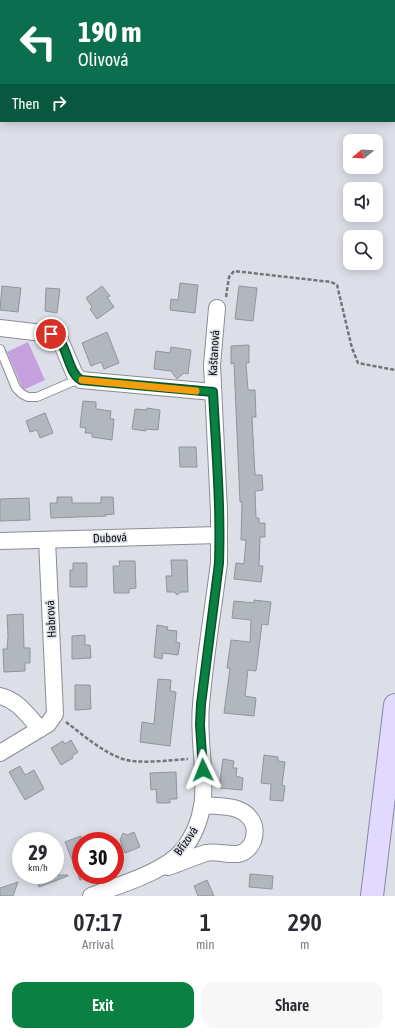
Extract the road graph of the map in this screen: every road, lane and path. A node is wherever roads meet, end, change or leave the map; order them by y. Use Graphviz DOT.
graph roads {
  1 [pos="217,308"];
  2 [pos="0,328"];
  3 [pos="0,349"];
  4 [pos="395,370"];
  5 [pos="79,379"];
  6 [pos="213,392"];
  7 [pos="219,535"];
  8 [pos="47,540"];
  9 [pos="0,541"];
  10 [pos="0,696"];
  11 [pos="395,705"];
  12 [pos="54,714"];
  13 [pos="40,729"];
  14 [pos="0,753"];
  15 [pos="203,758"];
  16 [pos="203,805"];
  17 [pos="151,872"];
  18 [pos="91,896"];
  19 [pos="372,896"];
  1 -- 4 [label="path"];
  1 -- 6 [label="street, Kaštanová"];
  2 -- 5 [label="street"];
  3 -- 5 [label="lane"];
  5 -- 6 [label="street"];
  6 -- 7 [label="street, Kaštanová"];
  7 -- 8 [label="street, Dubová"];
  7 -- 15 [label="street, Kaštanová"];
  8 -- 9 [label="street, Dubová"];
  8 -- 12 [label="street, Habrová"];
  10 -- 13 [label="street"];
  11 -- 19 [label="main road"];
  12 -- 13 [label="street"];
  12 -- 15 [label="path"];
  13 -- 14 [label="street"];
  15 -- 16 [label="street, Břízová"];
  16 -- 17 [label="street, Břízová"];
  16 -- 17 [label="street"];
  17 -- 18 [label="street, Břízová"];
}
